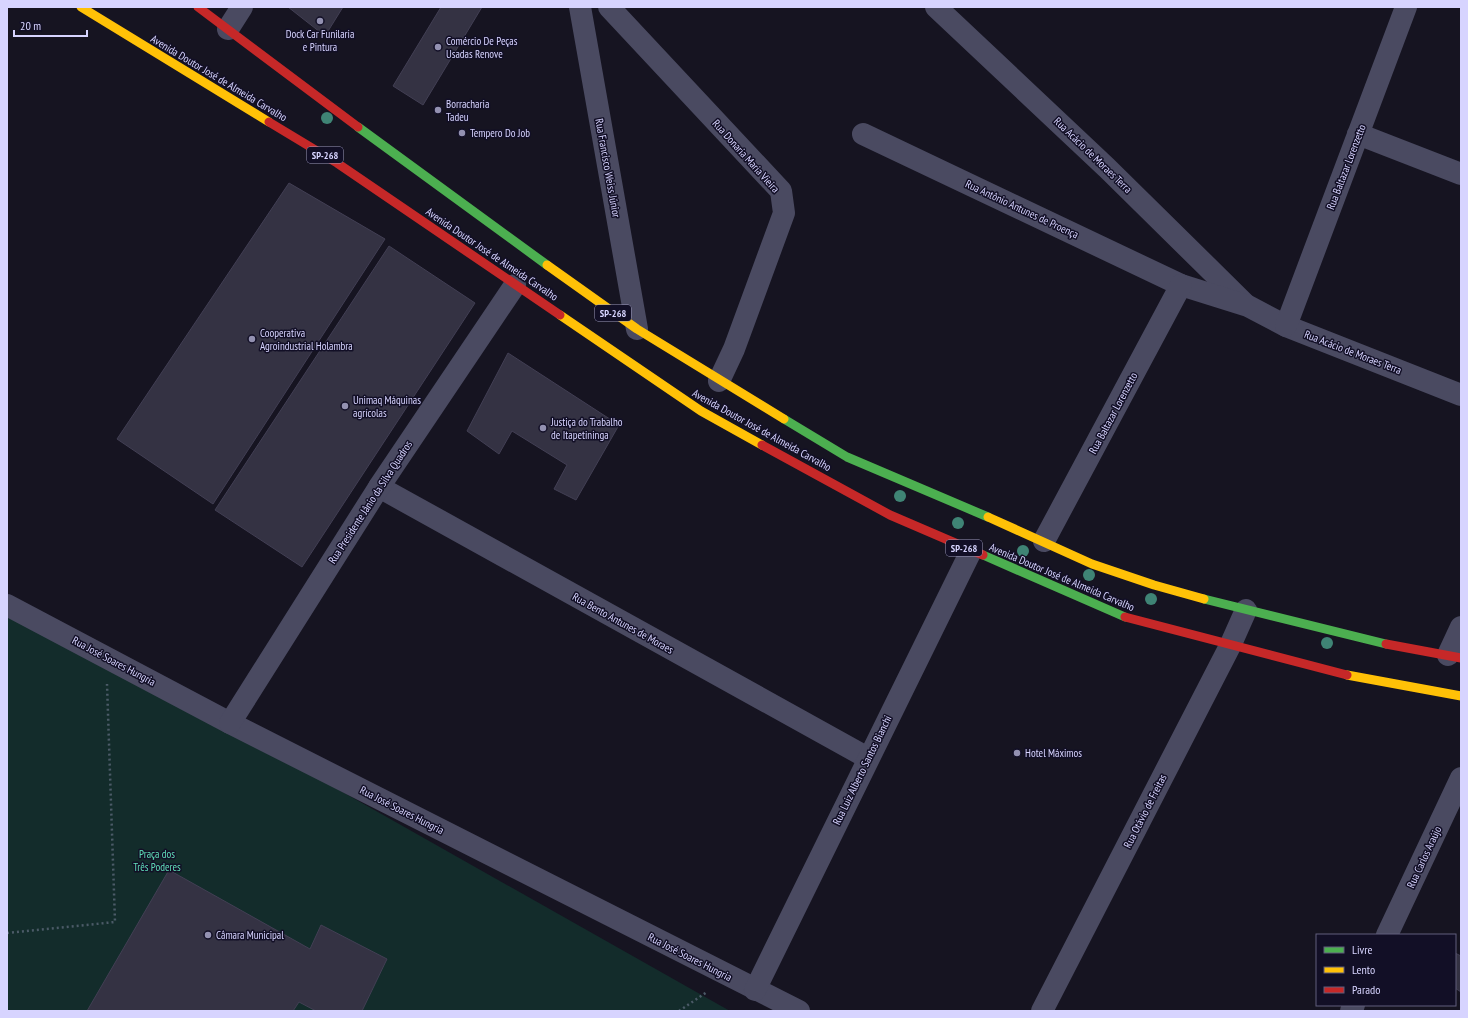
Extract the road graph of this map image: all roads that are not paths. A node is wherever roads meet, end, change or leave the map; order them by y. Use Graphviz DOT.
graph roads {
  1 [pos="81,7"];
  2 [pos="198,7"];
  3 [pos="242,7"];
  4 [pos="580,7"];
  5 [pos="609,7"];
  6 [pos="936,7"];
  7 [pos="1406,7"];
  8 [pos="228,29"];
  9 [pos="863,134"];
  10 [pos="1358,134"];
  11 [pos="1461,174"];
  12 [pos="515,285"];
  13 [pos="1181,285"];
  14 [pos="1248,306"];
  15 [pos="1286,326"];
  16 [pos="637,330"];
  17 [pos="719,381"];
  18 [pos="1461,394"];
  19 [pos="379,487"];
  20 [pos="1044,541"];
  21 [pos="971,551"];
  22 [pos="7,605"];
  23 [pos="1246,610"];
  24 [pos="1461,627"];
  25 [pos="1230,646"];
  26 [pos="1455,657"];
  27 [pos="1461,696"];
  28 [pos="230,723"];
  29 [pos="868,758"];
  30 [pos="1461,778"];
  31 [pos="1387,934"];
  32 [pos="755,990"];
  33 [pos="799,1011"];
  34 [pos="1042,1011"];
  1 -- 12 [label="main road, Avenida Doutor José de Almeida Carvalho / SP-268"];
  2 -- 8 [label="main road, Avenida Doutor José de Almeida Carvalho / SP-268"];
  3 -- 8 [label="street"];
  4 -- 16 [label="street, Rua Francisco Weiss Júnior"];
  5 -- 17 [label="street, Rua Donaria Maria Vieira"];
  6 -- 14 [label="street, Rua Acácio de Moraes Terra"];
  7 -- 10 [label="street, Rua Baltazar Lorenzetto"];
  8 -- 16 [label="main road, Avenida Doutor José de Almeida Carvalho / SP-268"];
  9 -- 13 [label="street, Rua Antônio Antunes de Proença"];
  10 -- 11 [label="street"];
  10 -- 15 [label="street, Rua Baltazar Lorenzetto"];
  12 -- 19 [label="street, Rua Presidente Jânio da Silva Quadros"];
  12 -- 21 [label="main road, Avenida Doutor José de Almeida Carvalho / SP-268"];
  13 -- 14 [label="street, Rua Acácio de Moraes Terra"];
  13 -- 20 [label="street, Rua Baltazar Lorenzetto"];
  14 -- 15 [label="street, Rua Acácio de Moraes Terra"];
  15 -- 18 [label="street, Rua Acácio de Moraes Terra"];
  16 -- 17 [label="main road, Avenida Doutor José de Almeida Carvalho / SP-268"];
  17 -- 20 [label="main road, Avenida Doutor José de Almeida Carvalho / SP-268"];
  19 -- 28 [label="street, Rua Presidente Jânio da Silva Quadros"];
  19 -- 29 [label="street, Rua Bento Antunes de Moraes"];
  20 -- 23 [label="main road, Avenida Doutor José de Almeida Carvalho / SP-268"];
  21 -- 25 [label="main road, Avenida Doutor José de Almeida Carvalho / SP-268"];
  21 -- 29 [label="street, Rua Luiz Alberto Santos Bianchi"];
  22 -- 28 [label="street, Rua José Soares Hungria"];
  23 -- 25 [label="street, Rua Otávio de Freitas"];
  23 -- 26 [label="main road, Avenida Doutor José de Almeida Carvalho / SP-268"];
  24 -- 26 [label="street"];
  25 -- 27 [label="main road, Avenida Doutor José de Almeida Carvalho / SP-268"];
  25 -- 34 [label="street, Rua Otávio de Freitas"];
  28 -- 32 [label="street, Rua José Soares Hungria"];
  29 -- 32 [label="street, Rua Luiz Alberto Santos Bianchi"];
  30 -- 31 [label="street, Rua Carlos Araújo"];
  32 -- 33 [label="street, Rua José Soares Hungria"];
}
